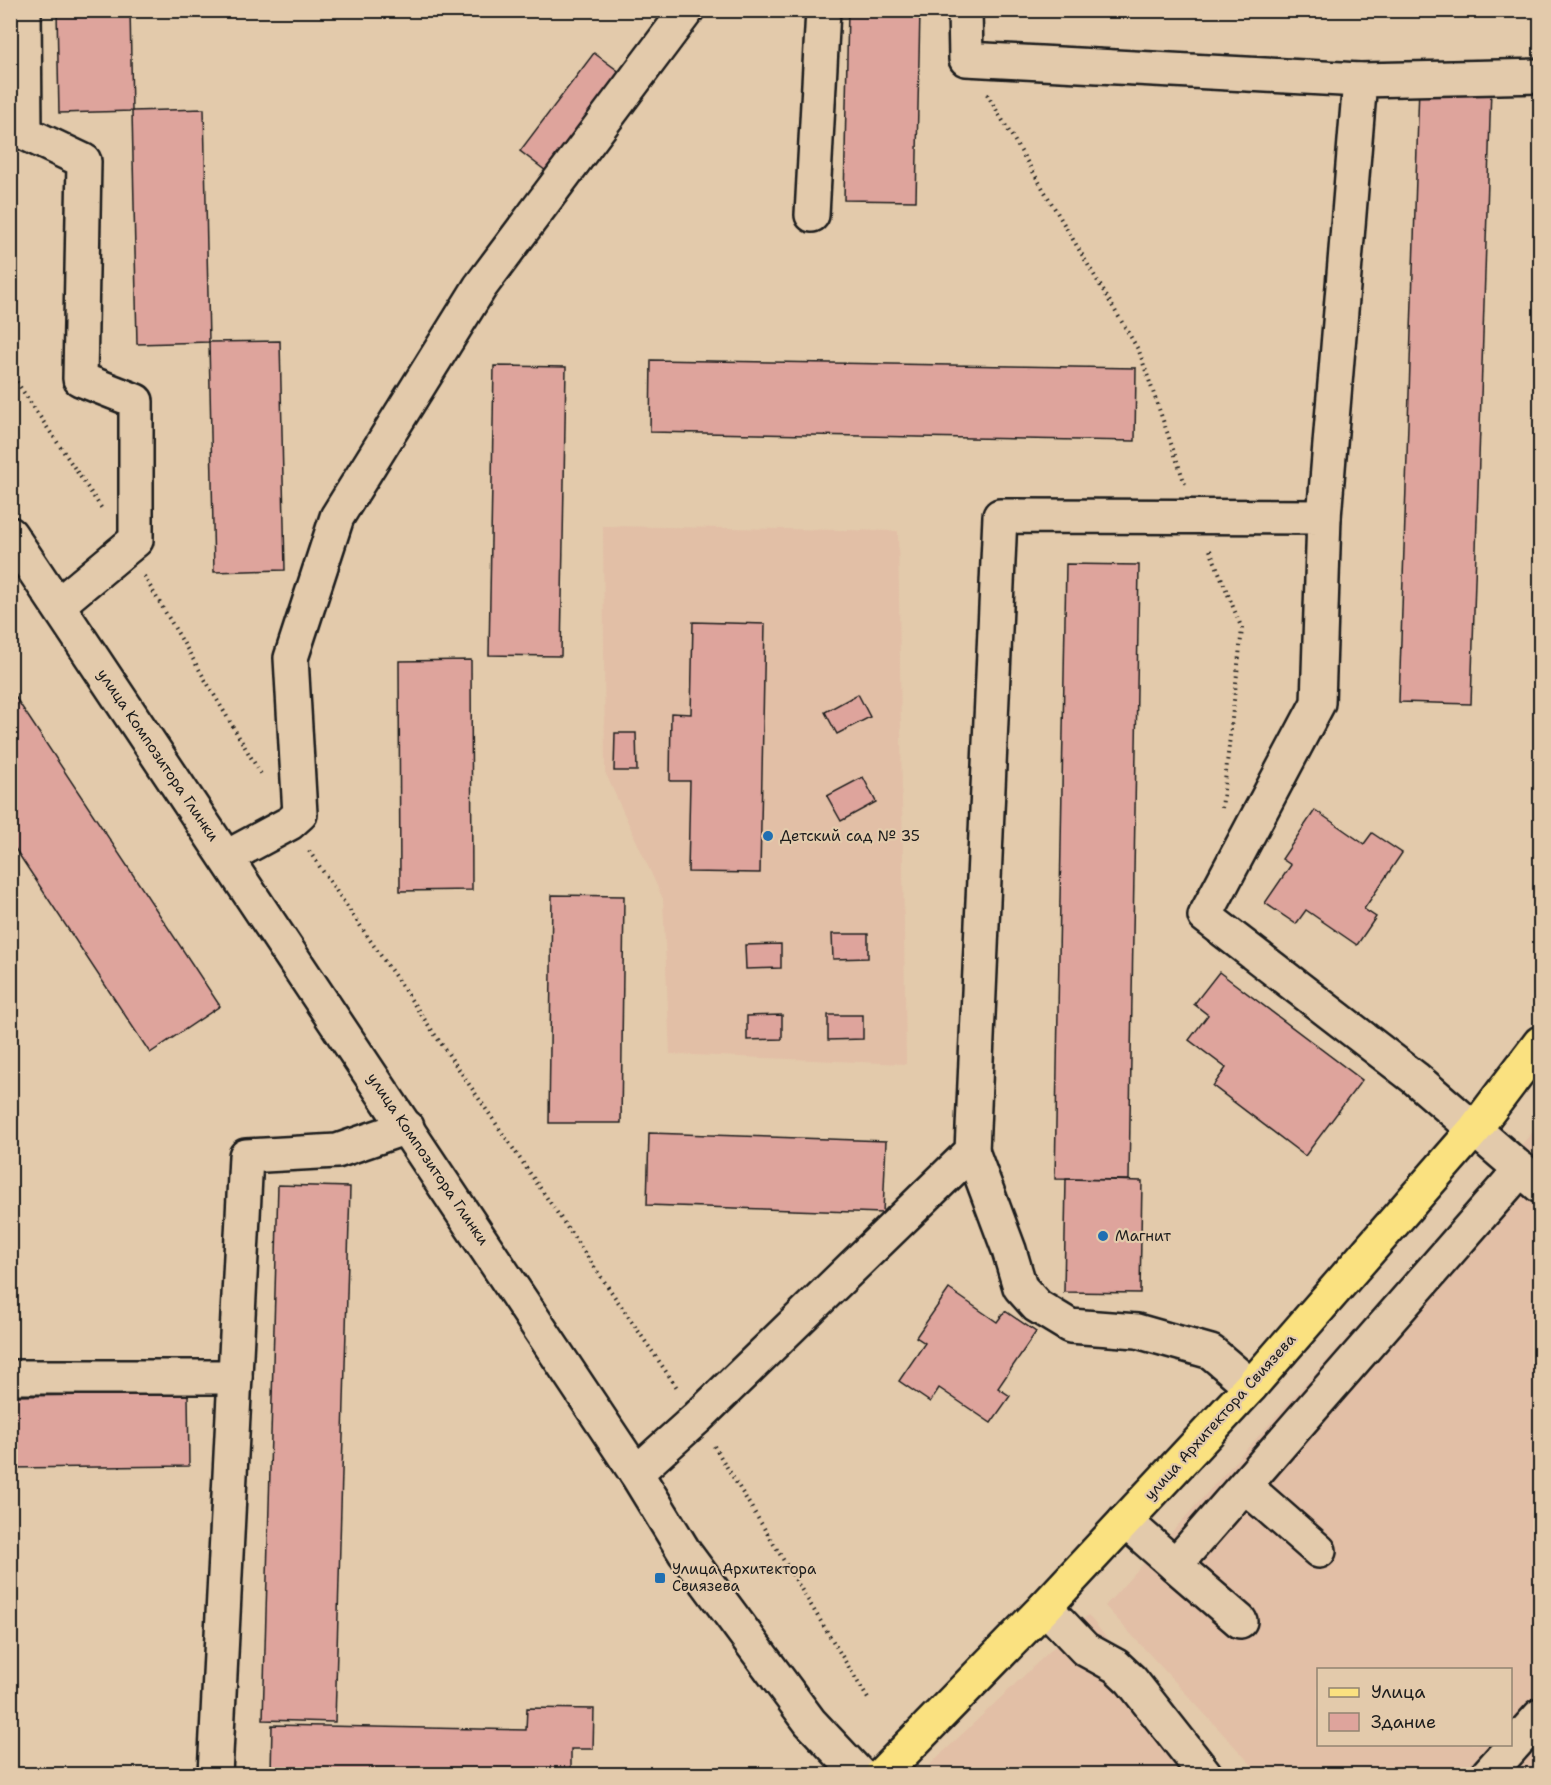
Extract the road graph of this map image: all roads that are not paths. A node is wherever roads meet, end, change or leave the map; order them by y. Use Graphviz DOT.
graph roads {
  1 [pos="24,10"];
  2 [pos="687,10"];
  3 [pos="823,10"];
  4 [pos="965,10"];
  5 [pos="1540,75"];
  6 [pos="1360,80"];
  7 [pos="812,215"];
  8 [pos="1324,517"];
  9 [pos="13,542"];
  10 [pos="58,604"];
  11 [pos="227,857"];
  12 [pos="1540,1043"];
  13 [pos="407,1127"];
  14 [pos="1475,1129"];
  15 [pos="972,1151"];
  16 [pos="1531,1177"];
  17 [pos="10,1377"];
  18 [pos="235,1377"];
  19 [pos="1251,1386"];
  20 [pos="636,1473"];
  21 [pos="1245,1486"];
  22 [pos="1125,1521"];
  23 [pos="1319,1551"];
  24 [pos="1175,1565"];
  25 [pos="1045,1607"];
  26 [pos="1240,1621"];
  27 [pos="1540,1716"];
  28 [pos="882,1772"];
  29 [pos="215,1774"];
  30 [pos="1204,1774"];
  31 [pos="1488,1774"];
  1 -- 10 [label="street"];
  2 -- 11 [label="street"];
  3 -- 7 [label="street"];
  4 -- 6 [label="street"];
  5 -- 6 [label="street"];
  6 -- 8 [label="street"];
  8 -- 14 [label="street"];
  8 -- 15 [label="street"];
  9 -- 10 [label="street, улица Композитора Глинки"];
  10 -- 11 [label="street, улица Композитора Глинки"];
  11 -- 13 [label="street, улица Композитора Глинки"];
  12 -- 14 [label="main road, улица Архитектора Свиязева"];
  13 -- 18 [label="street"];
  13 -- 20 [label="street, улица Композитора Глинки"];
  14 -- 16 [label="street"];
  14 -- 19 [label="main road, улица Архитектора Свиязева"];
  15 -- 19 [label="street"];
  15 -- 20 [label="street"];
  16 -- 21 [label="street"];
  17 -- 18 [label="street"];
  18 -- 29 [label="street"];
  19 -- 22 [label="main road, улица Архитектора Свиязева"];
  20 -- 28 [label="street, улица Композитора Глинки"];
  21 -- 23 [label="street"];
  21 -- 24 [label="street"];
  22 -- 24 [label="street"];
  22 -- 25 [label="main road, улица Архитектора Свиязева"];
  24 -- 26 [label="street"];
  25 -- 28 [label="main road, улица Архитектора Свиязева"];
  25 -- 30 [label="street"];
  27 -- 31 [label="street"];
}
